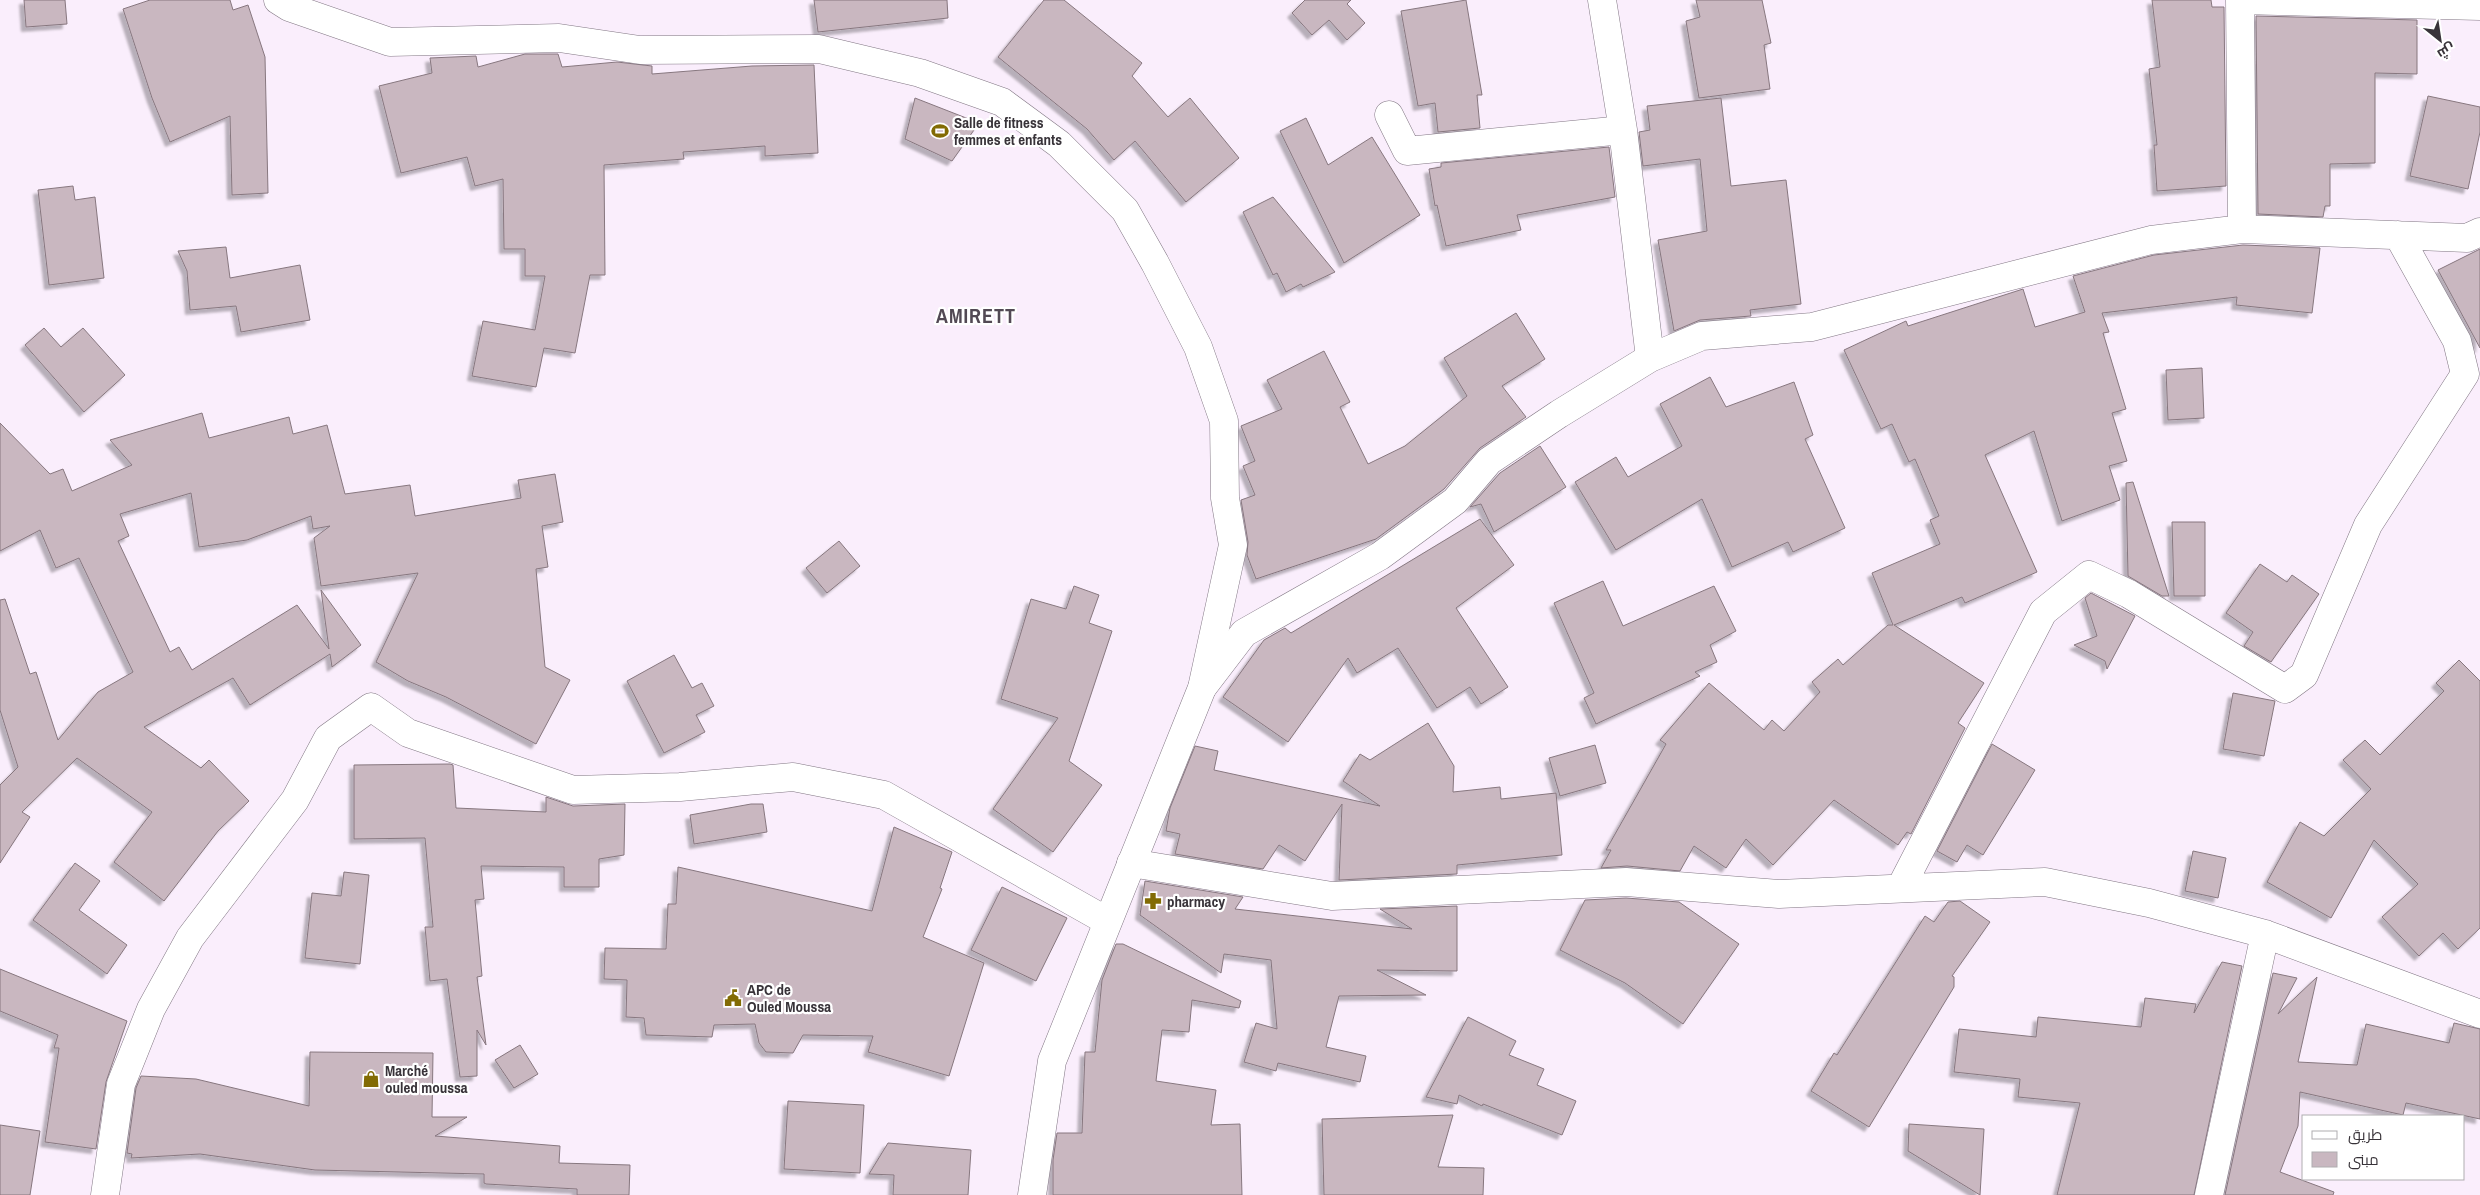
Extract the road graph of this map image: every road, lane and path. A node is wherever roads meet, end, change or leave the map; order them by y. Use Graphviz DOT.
graph roads {
  1 [pos="278,0"];
  2 [pos="1602,0"];
  3 [pos="2240,0"];
  4 [pos="2480,6"];
  5 [pos="1390,115"];
  6 [pos="1623,130"];
  7 [pos="2242,229"];
  8 [pos="2480,232"];
  9 [pos="2398,235"];
  10 [pos="1650,358"];
  11 [pos="1202,688"];
  12 [pos="1131,863"];
  13 [pos="1901,887"];
  14 [pos="1107,921"];
  15 [pos="2265,934"];
  16 [pos="2480,1014"];
  17 [pos="105,1195"];
  18 [pos="1032,1195"];
  19 [pos="2209,1195"];
  1 -- 11 [label="street"];
  2 -- 6 [label="street"];
  3 -- 4 [label="street"];
  3 -- 7 [label="street"];
  5 -- 6 [label="street"];
  6 -- 10 [label="street"];
  7 -- 9 [label="street"];
  7 -- 10 [label="street"];
  8 -- 9 [label="street"];
  9 -- 13 [label="street"];
  10 -- 11 [label="street"];
  11 -- 12 [label="street"];
  12 -- 13 [label="street"];
  12 -- 14 [label="street"];
  13 -- 15 [label="street"];
  14 -- 17 [label="street"];
  14 -- 18 [label="street"];
  15 -- 16 [label="street"];
  15 -- 19 [label="street"];
}
